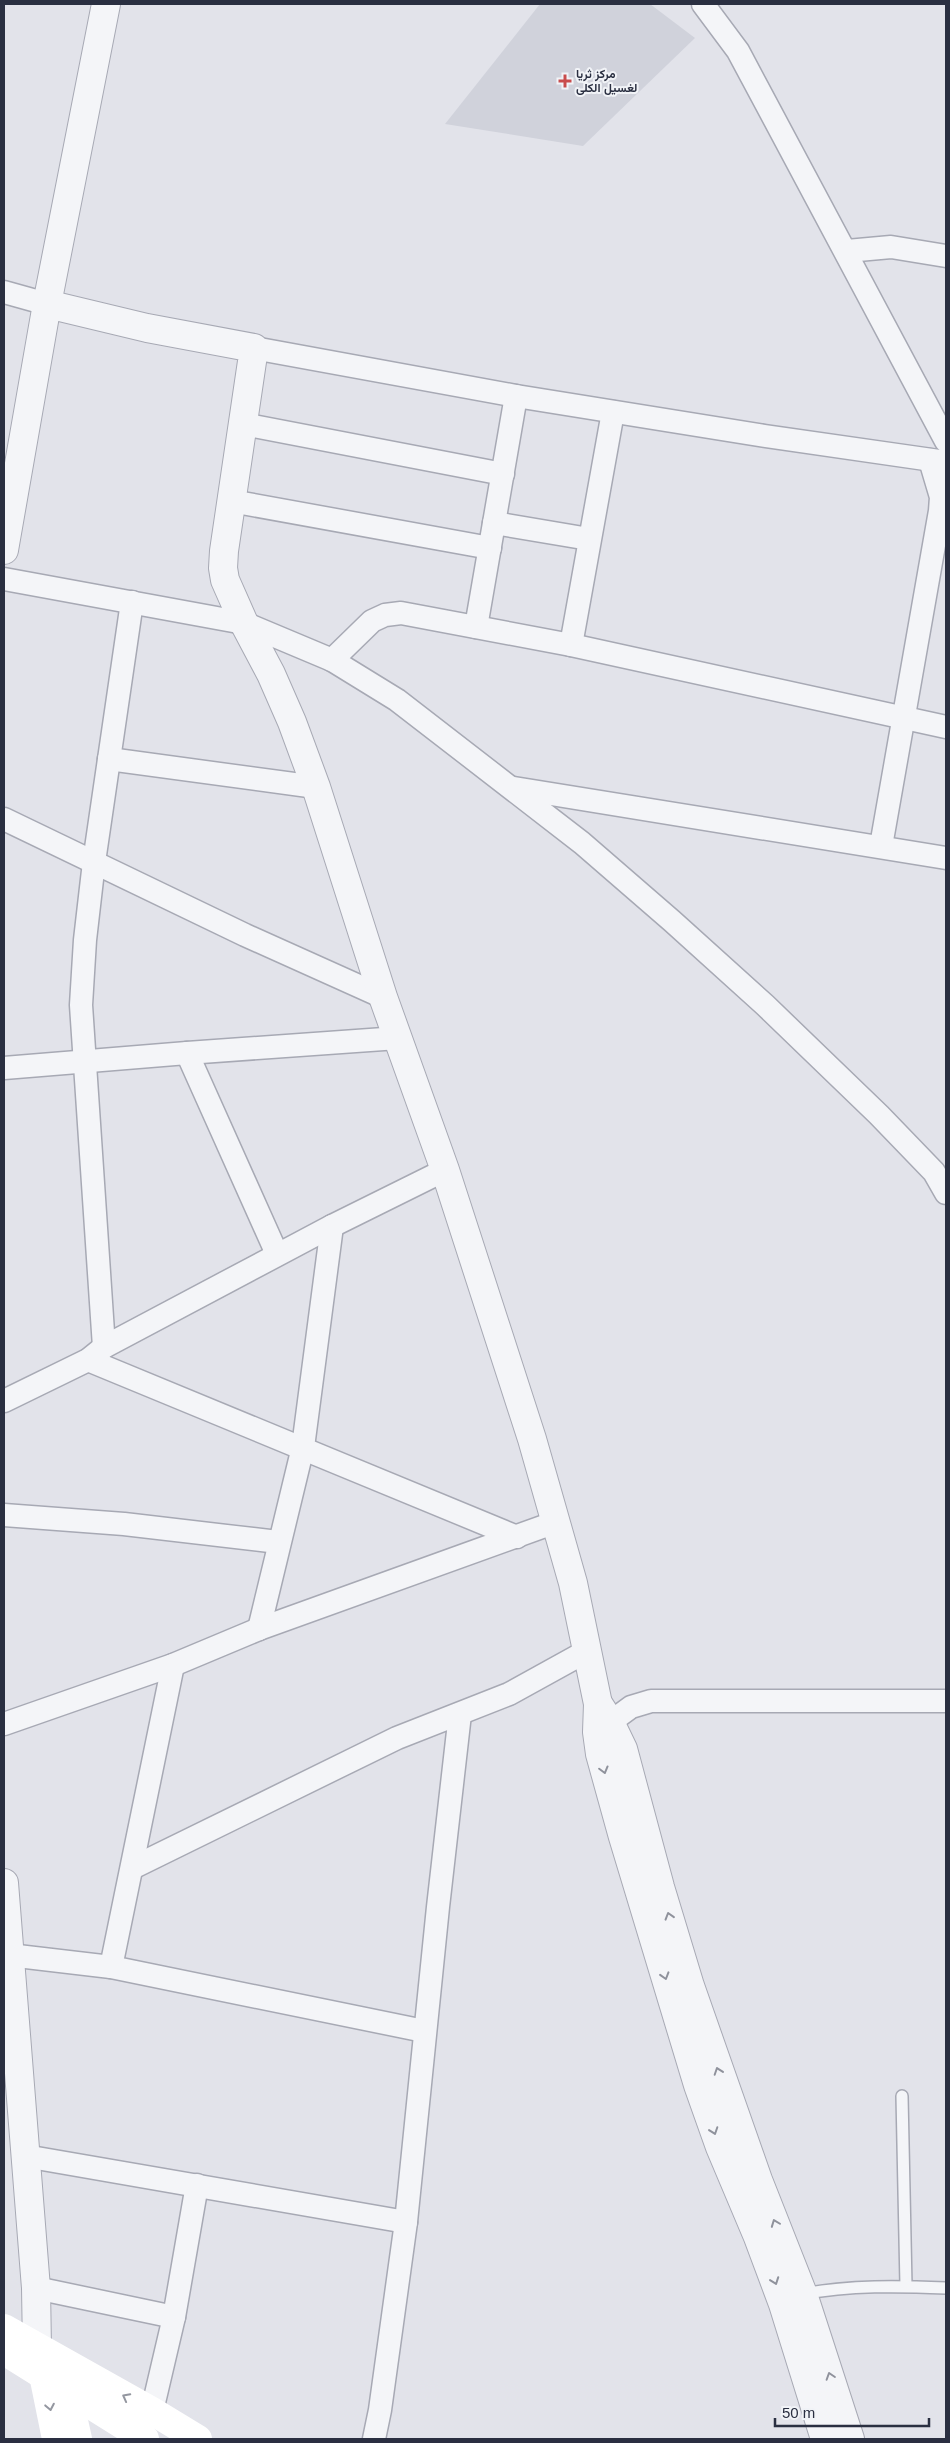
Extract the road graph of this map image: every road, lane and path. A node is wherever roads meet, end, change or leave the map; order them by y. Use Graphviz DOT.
graph roads {
  1 [pos="106,4"];
  2 [pos="703,4"];
  3 [pos="847,251"];
  4 [pos="946,256"];
  5 [pos="4,292"];
  6 [pos="47,304"];
  7 [pos="254,348"];
  8 [pos="516,396"];
  9 [pos="613,412"];
  10 [pos="244,424"];
  11 [pos="946,441"];
  12 [pos="938,461"];
  13 [pos="503,474"];
  14 [pos="231,501"];
  15 [pos="494,523"];
  16 [pos="589,539"];
  17 [pos="490,548"];
  18 [pos="4,550"];
  19 [pos="4,579"];
  20 [pos="132,602"];
  21 [pos="244,624"];
  22 [pos="476,627"];
  23 [pos="571,645"];
  24 [pos="332,660"];
  25 [pos="904,717"];
  26 [pos="946,727"];
  27 [pos="109,759"];
  28 [pos="316,787"];
  29 [pos="513,788"];
  30 [pos="4,819"];
  31 [pos="881,846"];
  32 [pos="946,858"];
  33 [pos="94,862"];
  34 [pos="383,997"];
  35 [pos="398,1038"];
  36 [pos="187,1052"];
  37 [pos="84,1061"];
  38 [pos="4,1068"];
  39 [pos="445,1170"];
  40 [pos="946,1193"];
  41 [pos="332,1226"];
  42 [pos="277,1254"];
  43 [pos="96,1354"];
  44 [pos="4,1401"];
  45 [pos="303,1447"];
  46 [pos="4,1515"];
  47 [pos="556,1522"];
  48 [pos="517,1537"];
  49 [pos="278,1542"];
  50 [pos="259,1629"];
  51 [pos="587,1651"];
  52 [pos="173,1665"];
  53 [pos="946,1701"];
  54 [pos="460,1714"];
  55 [pos="602,1719"];
  56 [pos="4,1724"];
  57 [pos="132,1868"];
  58 [pos="4,1883"];
  59 [pos="9,1954"];
  60 [pos="111,1968"];
  61 [pos="424,2031"];
  62 [pos="10,2060"];
  63 [pos="902,2096"];
  64 [pos="25,2156"];
  65 [pos="198,2185"];
  66 [pos="406,2222"];
  67 [pos="906,2286"];
  68 [pos="36,2288"];
  69 [pos="946,2288"];
  70 [pos="803,2294"];
  71 [pos="174,2317"];
  72 [pos="4,2328"];
  73 [pos="4,2351"];
  74 [pos="45,2353"];
  75 [pos="67,2389"];
  76 [pos="152,2411"];
  77 [pos="56,2439"];
  78 [pos="78,2439"];
  79 [pos="144,2439"];
  80 [pos="198,2439"];
  81 [pos="374,2439"];
  82 [pos="825,2439"];
  83 [pos="850,2439"];
  1 -- 6 [label="street"];
  2 -- 3 [label="street"];
  3 -- 4 [label="street"];
  3 -- 11 [label="street"];
  5 -- 6 [label="street"];
  6 -- 7 [label="street"];
  6 -- 18 [label="street"];
  7 -- 8 [label="street"];
  7 -- 10 [label="street"];
  8 -- 9 [label="street"];
  8 -- 13 [label="street"];
  9 -- 12 [label="street"];
  9 -- 16 [label="street"];
  10 -- 13 [label="street"];
  10 -- 14 [label="street"];
  12 -- 25 [label="street"];
  13 -- 15 [label="street"];
  14 -- 17 [label="street"];
  14 -- 21 [label="street"];
  15 -- 16 [label="street"];
  15 -- 17 [label="street"];
  16 -- 23 [label="street"];
  17 -- 22 [label="street"];
  19 -- 20 [label="street"];
  20 -- 21 [label="street"];
  20 -- 27 [label="street"];
  21 -- 24 [label="street"];
  21 -- 28 [label="street"];
  22 -- 23 [label="street"];
  22 -- 24 [label="street"];
  23 -- 25 [label="street"];
  24 -- 29 [label="street"];
  25 -- 26 [label="street"];
  25 -- 31 [label="street"];
  27 -- 28 [label="street"];
  27 -- 33 [label="street"];
  28 -- 34 [label="street"];
  29 -- 31 [label="street"];
  29 -- 40 [label="street"];
  30 -- 33 [label="street"];
  31 -- 32 [label="street"];
  33 -- 34 [label="street"];
  33 -- 37 [label="street"];
  34 -- 35 [label="street"];
  35 -- 36 [label="street"];
  35 -- 39 [label="street"];
  36 -- 37 [label="street"];
  36 -- 42 [label="street"];
  37 -- 38 [label="street"];
  37 -- 43 [label="street"];
  39 -- 41 [label="street"];
  39 -- 47 [label="street"];
  41 -- 42 [label="street"];
  41 -- 45 [label="street"];
  42 -- 43 [label="street"];
  43 -- 44 [label="street"];
  43 -- 45 [label="street"];
  45 -- 48 [label="street"];
  45 -- 49 [label="street"];
  46 -- 49 [label="street"];
  47 -- 48 [label="street"];
  47 -- 51 [label="street"];
  48 -- 50 [label="street"];
  49 -- 50 [label="street"];
  50 -- 52 [label="street"];
  51 -- 54 [label="street"];
  51 -- 55 [label="street"];
  52 -- 56 [label="street"];
  52 -- 57 [label="street"];
  53 -- 55 [label="street"];
  54 -- 57 [label="street"];
  54 -- 61 [label="street"];
  70 -- 55 [label="street, one-way"];
  55 -- 82 [label="street, one-way"];
  57 -- 60 [label="street"];
  58 -- 59 [label="street"];
  59 -- 60 [label="street"];
  59 -- 62 [label="street"];
  60 -- 61 [label="street"];
  61 -- 66 [label="street"];
  62 -- 64 [label="street"];
  63 -- 67 [label="lane"];
  64 -- 65 [label="street"];
  64 -- 68 [label="street"];
  65 -- 66 [label="street"];
  65 -- 71 [label="street"];
  66 -- 81 [label="street"];
  67 -- 69 [label="lane"];
  67 -- 70 [label="lane"];
  68 -- 71 [label="street"];
  68 -- 74 [label="street"];
  83 -- 70 [label="street, one-way"];
  71 -- 76 [label="street"];
  72 -- 74 [label="main road"];
  73 -- 74 [label="main road"];
  74 -- 75 [label="main road"];
  76 -- 74 [label="main road, one-way"];
  74 -- 77 [label="main road, one-way"];
  75 -- 78 [label="main road"];
  75 -- 79 [label="main road"];
  76 -- 80 [label="main road"];
}
